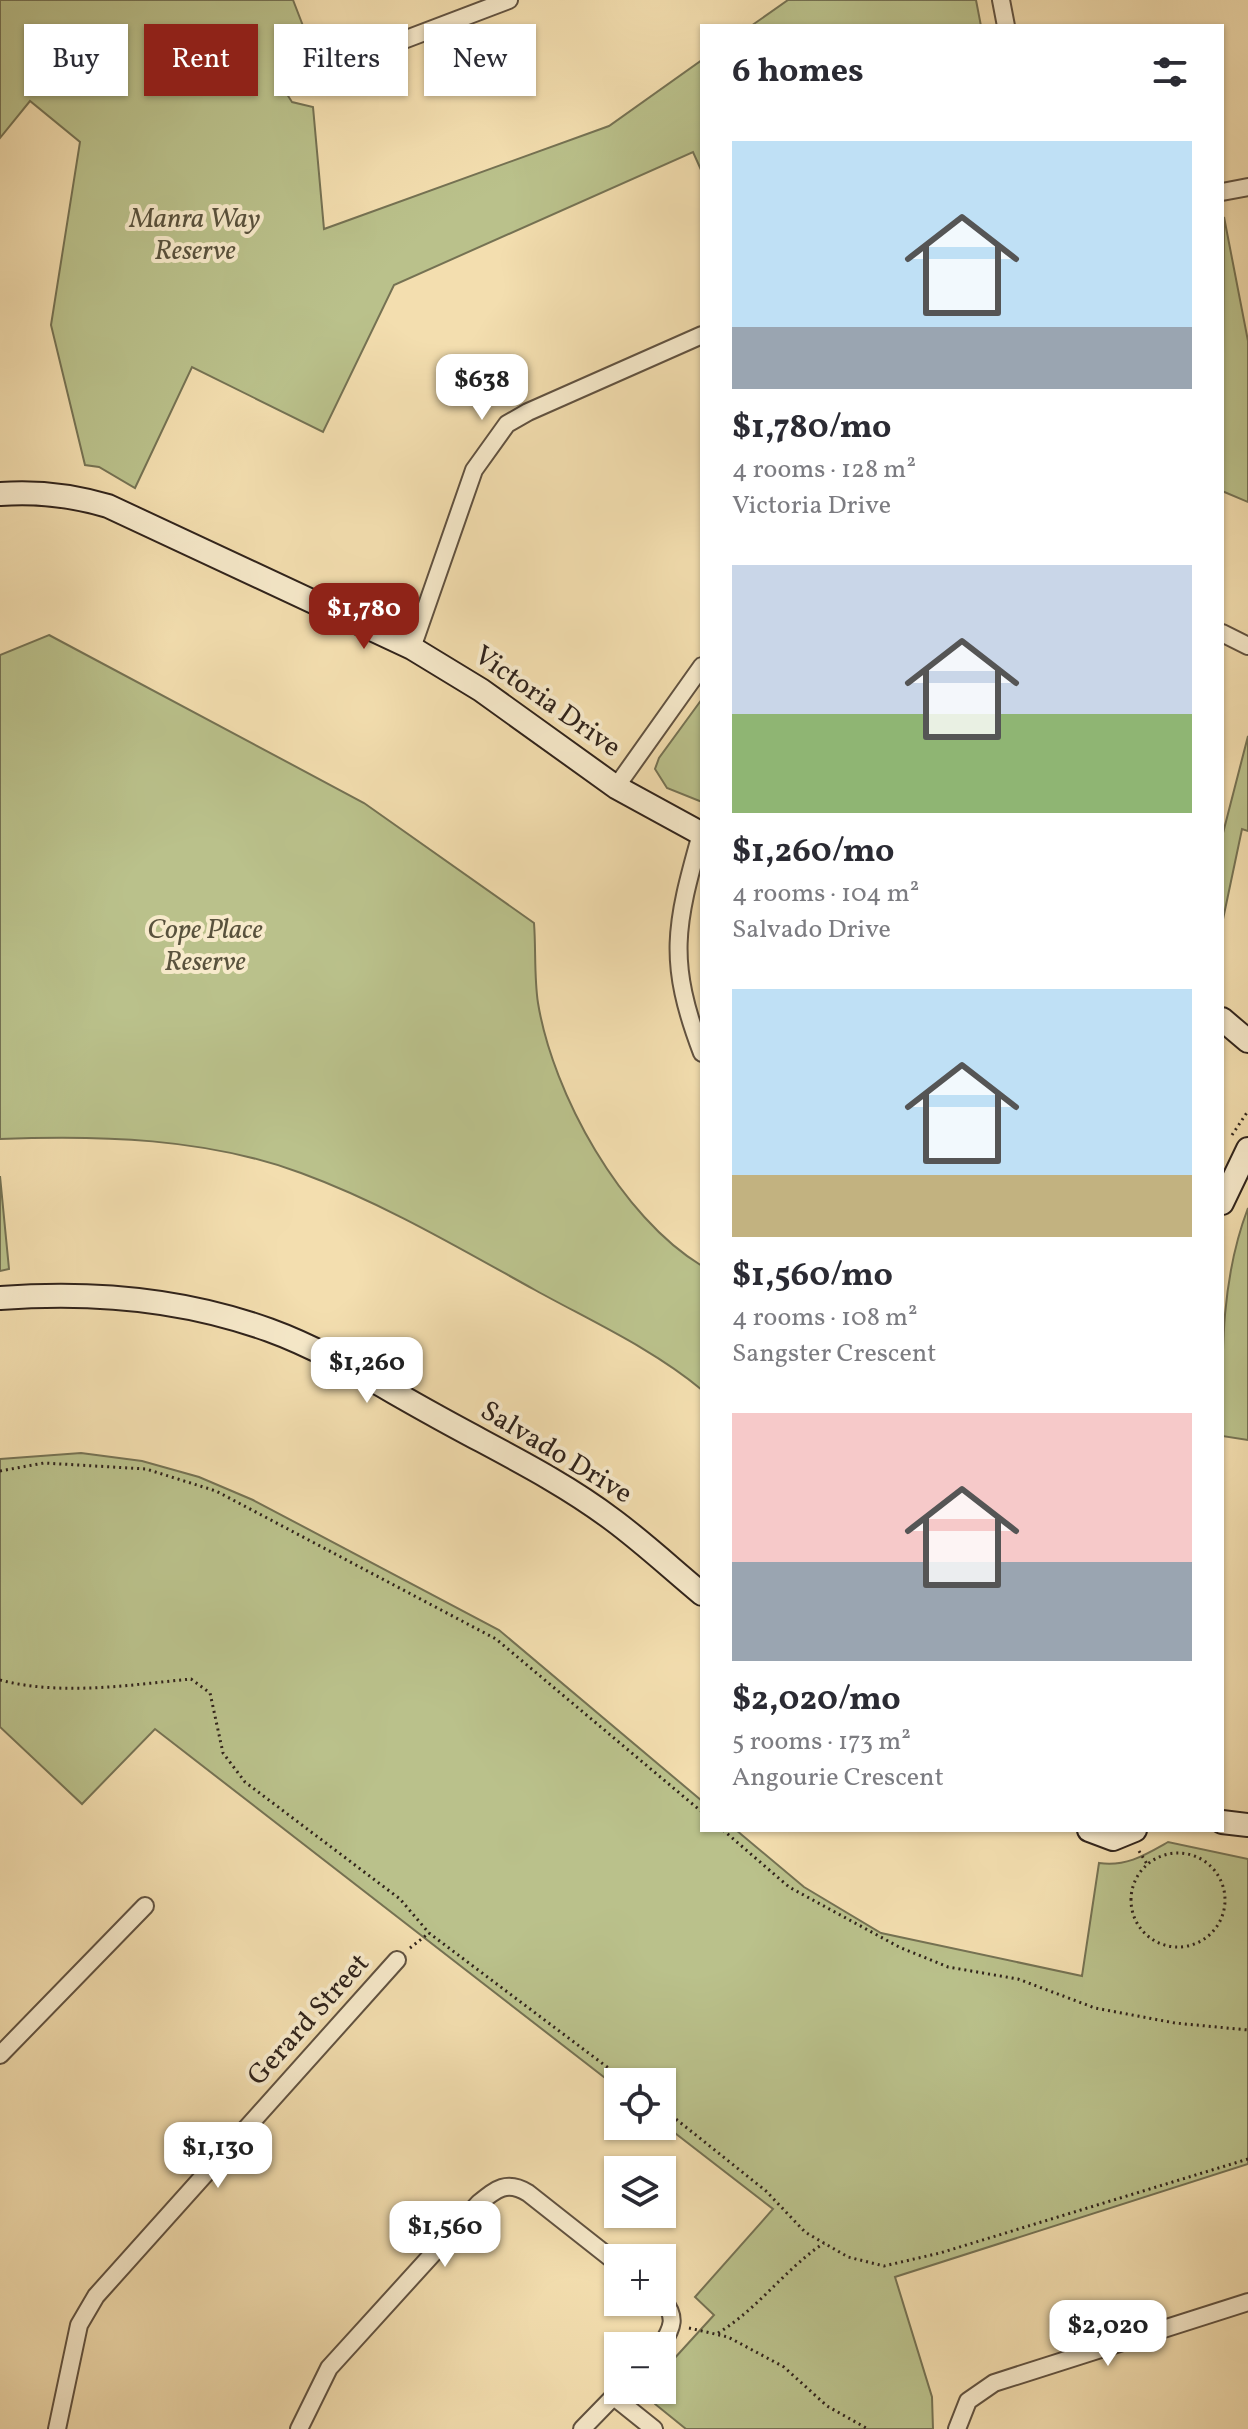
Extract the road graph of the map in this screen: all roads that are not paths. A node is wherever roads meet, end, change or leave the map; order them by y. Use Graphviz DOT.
graph roads {
  1 [pos="509,0"];
  2 [pos="1001,0"];
  3 [pos="1006,24"];
  4 [pos="408,38"];
  5 [pos="1248,187"];
  6 [pos="1224,192"];
  7 [pos="700,336"];
  8 [pos="0,494"];
  9 [pos="1224,634"];
  10 [pos="1248,646"];
  11 [pos="412,648"];
  12 [pos="700,669"];
  13 [pos="616,787"];
  14 [pos="700,833"];
  15 [pos="700,837"];
  16 [pos="1224,1021"];
  17 [pos="1248,1041"];
  18 [pos="700,1048"];
  19 [pos="1238,1145"];
  20 [pos="1224,1196"];
  21 [pos="0,1298"];
  22 [pos="700,1592"];
  23 [pos="1224,1822"];
  24 [pos="1248,1825"];
  25 [pos="1094,1832"];
  26 [pos="1137,1836"];
  27 [pos="145,1906"];
  28 [pos="397,1960"];
  29 [pos="0,2055"];
  30 [pos="604,2253"];
  31 [pos="1248,2302"];
  32 [pos="607,2404"];
  33 [pos="628,2404"];
  34 [pos="58,2426"];
  35 [pos="76,2429"];
  36 [pos="299,2429"];
  37 [pos="582,2429"];
  38 [pos="654,2429"];
  39 [pos="957,2429"];
  1 -- 4 [label="street"];
  2 -- 3 [label="street"];
  5 -- 6 [label="street"];
  7 -- 11 [label="street"];
  8 -- 11 [label="street, Victoria Drive"];
  9 -- 10 [label="street"];
  11 -- 13 [label="street, Victoria Drive"];
  12 -- 13 [label="street"];
  13 -- 14 [label="street, Victoria Drive"];
  15 -- 18 [label="street"];
  16 -- 17 [label="street"];
  19 -- 20 [label="street"];
  21 -- 22 [label="street, Salvado Drive"];
  23 -- 24 [label="street"];
  25 -- 26 [label="street"];
  27 -- 29 [label="street"];
  28 -- 34 [label="street, Gerard Street"];
  30 -- 36 [label="street"];
  31 -- 39 [label="street"];
  32 -- 37 [label="street"];
  33 -- 38 [label="street"];
  34 -- 35 [label="street"];
}
